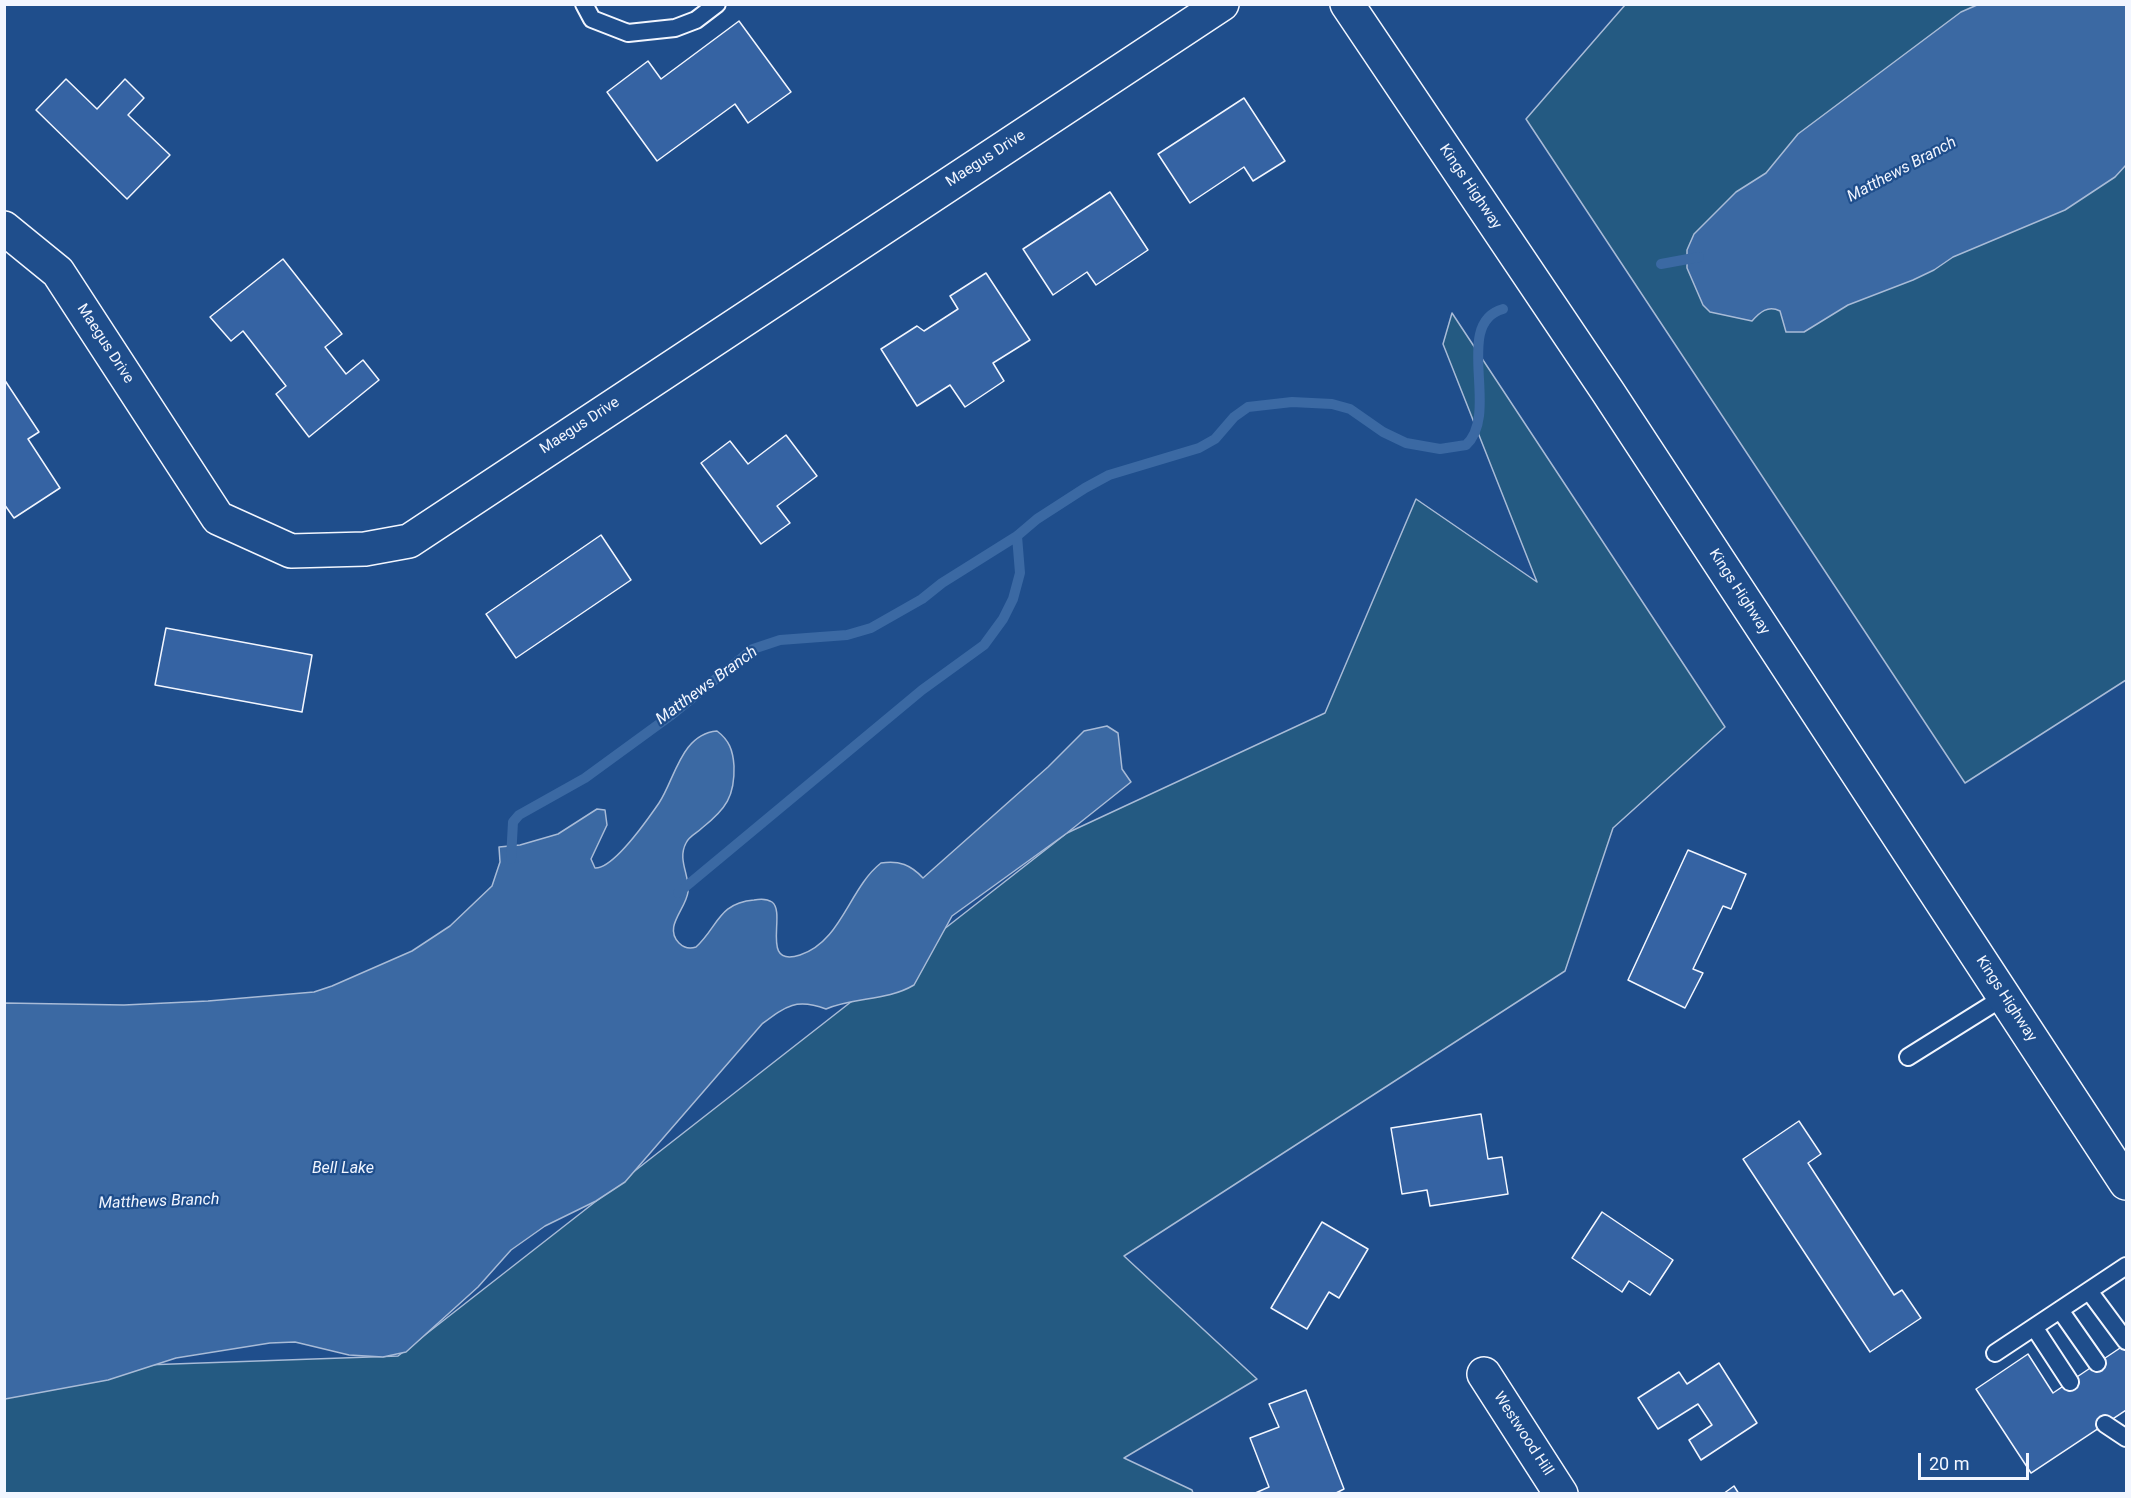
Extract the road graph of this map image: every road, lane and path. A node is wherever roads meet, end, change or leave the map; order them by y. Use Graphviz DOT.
graph roads {
  1 [pos="584,4"];
  2 [pos="717,4"];
  3 [pos="1222,4"];
  4 [pos="1347,4"];
  5 [pos="4,228"];
  6 [pos="2004,997"];
  7 [pos="1908,1057"];
  8 [pos="2127,1183"];
  9 [pos="2127,1266"];
  10 [pos="2089,1291"];
  11 [pos="2060,1310"];
  12 [pos="2034,1327"];
  13 [pos="2127,1341"];
  14 [pos="1995,1353"];
  15 [pos="2097,1364"];
  16 [pos="1484,1374"];
  17 [pos="2070,1382"];
  18 [pos="2105,1424"];
  19 [pos="2127,1438"];
  20 [pos="1561,1494"];
  1 -- 2 [label="lane"];
  3 -- 5 [label="street, Maegus Drive"];
  4 -- 6 [label="street, Kings Highway"];
  6 -- 7 [label="lane"];
  6 -- 8 [label="street, Kings Highway"];
  9 -- 10 [label="lane"];
  10 -- 11 [label="lane"];
  10 -- 13 [label="lane"];
  11 -- 12 [label="lane"];
  11 -- 15 [label="lane"];
  12 -- 14 [label="lane"];
  12 -- 17 [label="lane"];
  16 -- 20 [label="street, Westwood Hill"];
  18 -- 19 [label="lane"];
}
